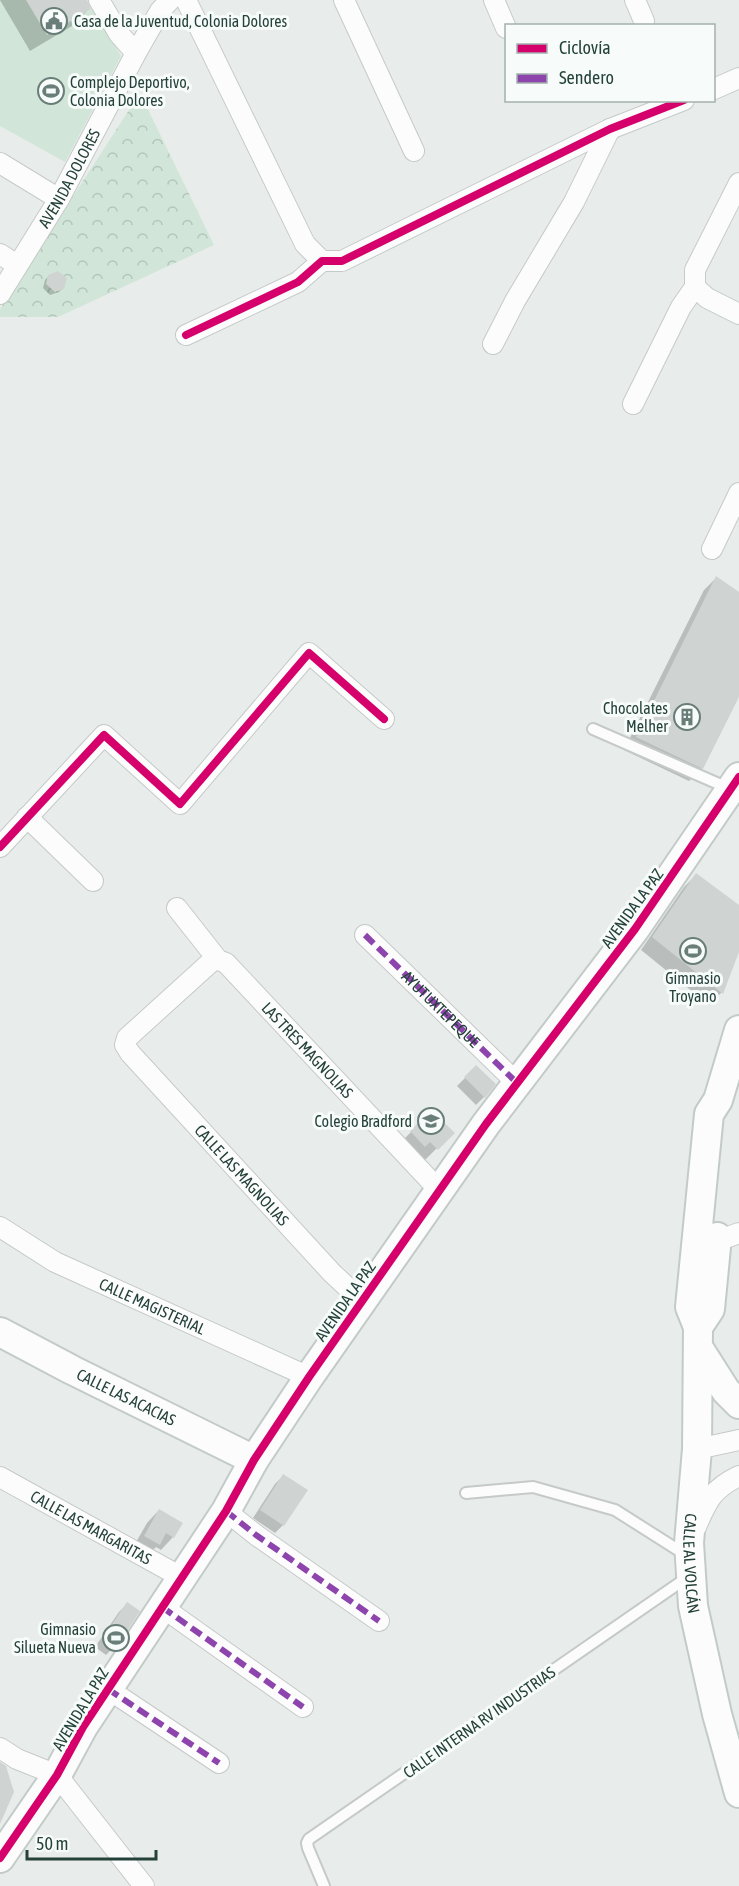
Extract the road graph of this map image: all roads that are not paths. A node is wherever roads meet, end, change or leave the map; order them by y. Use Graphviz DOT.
graph roads {
  1 [pos="99,0"];
  2 [pos="170,0"];
  3 [pos="186,0"];
  4 [pos="344,0"];
  5 [pos="494,0"];
  6 [pos="635,0"];
  7 [pos="644,21"];
  8 [pos="505,24"];
  9 [pos="136,52"];
  10 [pos="679,102"];
  11 [pos="610,129"];
  12 [pos="414,151"];
  13 [pos="0,163"];
  14 [pos="739,183"];
  15 [pos="59,200"];
  16 [pos="0,254"];
  17 [pos="322,261"];
  18 [pos="17,265"];
  19 [pos="695,287"];
  20 [pos="0,294"];
  21 [pos="739,314"];
  22 [pos="186,335"];
  23 [pos="493,344"];
  24 [pos="633,404"];
  25 [pos="739,493"];
  26 [pos="712,549"];
  27 [pos="384,719"];
  28 [pos="594,729"];
  29 [pos="735,783"];
  30 [pos="27,818"];
  31 [pos="0,845"];
  32 [pos="93,881"];
  33 [pos="177,908"];
  34 [pos="365,935"];
  35 [pos="218,960"];
  36 [pos="739,1030"];
  37 [pos="517,1083"];
  38 [pos="718,1100"];
  39 [pos="439,1190"];
  40 [pos="0,1227"];
  41 [pos="728,1237"];
  42 [pos="362,1301"];
  43 [pos="0,1332"];
  44 [pos="698,1337"];
  45 [pos="309,1377"];
  46 [pos="739,1404"];
  47 [pos="739,1440"];
  48 [pos="697,1449"];
  49 [pos="254,1460"];
  50 [pos="739,1476"];
  51 [pos="0,1477"];
  52 [pos="466,1493"];
  53 [pos="226,1511"];
  54 [pos="690,1558"];
  55 [pos="181,1577"];
  56 [pos="162,1607"];
  57 [pos="379,1621"];
  58 [pos="108,1689"];
  59 [pos="303,1707"];
  60 [pos="0,1748"];
  61 [pos="219,1763"];
  62 [pos="57,1775"];
  63 [pos="739,1793"];
  64 [pos="0,1858"];
  65 [pos="144,1886"];
  66 [pos="324,1886"];
  1 -- 9 [label="street"];
  2 -- 9 [label="street, AVENIDA DOLORES"];
  3 -- 17 [label="street"];
  4 -- 12 [label="street"];
  5 -- 8 [label="street"];
  6 -- 7 [label="street"];
  9 -- 15 [label="street, AVENIDA DOLORES"];
  10 -- 11 [label="street"];
  11 -- 17 [label="street"];
  11 -- 23 [label="street"];
  13 -- 15 [label="street"];
  14 -- 19 [label="street"];
  15 -- 18 [label="street, AVENIDA DOLORES"];
  16 -- 18 [label="street"];
  17 -- 22 [label="street"];
  18 -- 20 [label="street, AVENIDA DOLORES"];
  19 -- 21 [label="street"];
  19 -- 24 [label="street"];
  25 -- 26 [label="street"];
  27 -- 30 [label="street"];
  28 -- 29 [label="lane"];
  29 -- 37 [label="street, AVENIDA LA PAZ"];
  30 -- 31 [label="street"];
  30 -- 32 [label="street"];
  33 -- 35 [label="street, LAS TRES MAGNOLIAS"];
  34 -- 37 [label="street, AYUTUXTEPEQUE"];
  35 -- 39 [label="street, LAS TRES MAGNOLIAS"];
  35 -- 42 [label="street, CALLE LAS MAGNOLIAS"];
  36 -- 38 [label="street, CALLE AL VOLCÁN"];
  37 -- 39 [label="street, AVENIDA LA PAZ"];
  38 -- 41 [label="street, CALLE AL VOLCÁN"];
  38 -- 44 [label="street, CALLE AL VOLCÁN"];
  39 -- 42 [label="street, AVENIDA LA PAZ"];
  40 -- 45 [label="street, CALLE MAGISTERIAL"];
  41 -- 44 [label="street, CALLE AL VOLCÁN"];
  42 -- 45 [label="street, AVENIDA LA PAZ"];
  43 -- 49 [label="street, CALLE LAS ACACIAS"];
  44 -- 46 [label="street"];
  44 -- 48 [label="street, CALLE AL VOLCÁN"];
  45 -- 49 [label="street, AVENIDA LA PAZ"];
  47 -- 48 [label="street"];
  48 -- 54 [label="street, CALLE AL VOLCÁN"];
  49 -- 53 [label="street, AVENIDA LA PAZ"];
  50 -- 54 [label="street"];
  51 -- 55 [label="street, CALLE LAS MARGARITAS"];
  52 -- 54 [label="lane"];
  53 -- 55 [label="street, AVENIDA LA PAZ"];
  53 -- 57 [label="street"];
  54 -- 63 [label="street, CALLE AL VOLCÁN"];
  54 -- 66 [label="lane, CALLE INTERNA RV INDUSTRIAS"];
  55 -- 56 [label="street, AVENIDA LA PAZ"];
  56 -- 58 [label="street, AVENIDA LA PAZ"];
  56 -- 59 [label="street"];
  58 -- 61 [label="street"];
  58 -- 62 [label="street, AVENIDA LA PAZ"];
  60 -- 62 [label="street"];
  62 -- 64 [label="street, AVENIDA LA PAZ"];
  62 -- 65 [label="street"];
}
